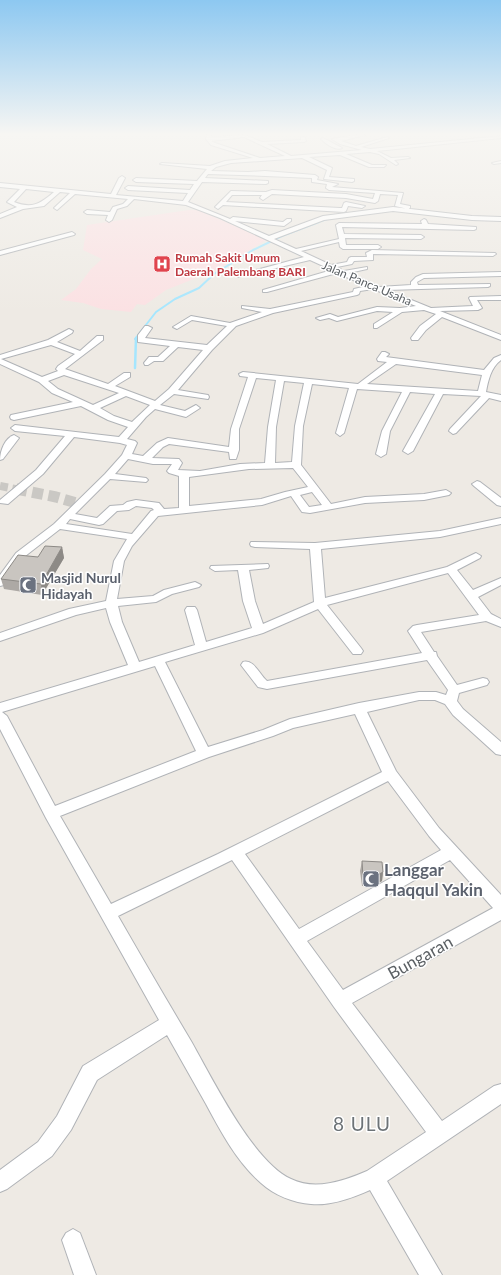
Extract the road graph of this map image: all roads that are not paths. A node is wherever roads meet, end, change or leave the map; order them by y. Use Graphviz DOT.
graph roads {
  1 [pos="18,194"];
  2 [pos="55,194"];
  3 [pos="72,194"];
  4 [pos="94,194"];
  5 [pos="190,194"];
  6 [pos="272,194"];
  7 [pos="302,194"];
  8 [pos="377,194"];
  9 [pos="399,194"];
  10 [pos="113,195"];
  11 [pos="328,195"];
  12 [pos="133,197"];
  13 [pos="264,197"];
  14 [pos="375,201"];
  15 [pos="382,202"];
  16 [pos="185,203"];
  17 [pos="223,203"];
  18 [pos="390,204"];
  19 [pos="260,205"];
  20 [pos="397,205"];
  21 [pos="364,206"];
  22 [pos="22,207"];
  23 [pos="303,207"];
  24 [pos="58,208"];
  25 [pos="386,210"];
  26 [pos="406,210"];
  27 [pos="88,212"];
  28 [pos="210,212"];
  29 [pos="112,214"];
  30 [pos="311,214"];
  31 [pos="0,216"];
  32 [pos="222,217"];
  33 [pos="501,219"];
  34 [pos="109,220"];
  35 [pos="289,220"];
  36 [pos="280,223"];
  37 [pos="474,228"];
  38 [pos="253,232"];
  39 [pos="72,234"];
  40 [pos="422,237"];
  41 [pos="342,238"];
  42 [pos="271,240"];
  43 [pos="481,248"];
  44 [pos="294,251"];
  45 [pos="0,253"];
  46 [pos="492,254"];
  47 [pos="309,258"];
  48 [pos="371,259"];
  49 [pos="409,260"];
  50 [pos="328,267"];
  51 [pos="365,268"];
  52 [pos="339,272"];
  53 [pos="501,274"];
  54 [pos="240,276"];
  55 [pos="488,284"];
  56 [pos="464,285"];
  57 [pos="415,287"];
  58 [pos="375,288"];
  59 [pos="265,291"];
  60 [pos="472,298"];
  61 [pos="501,298"];
  62 [pos="318,301"];
  63 [pos="244,307"];
  64 [pos="427,308"];
  65 [pos="400,310"];
  66 [pos="271,311"];
  67 [pos="441,314"];
  68 [pos="347,317"];
  69 [pos="320,318"];
  70 [pos="232,325"];
  71 [pos="377,326"];
  72 [pos="177,327"];
  73 [pos="148,328"];
  74 [pos="69,331"];
  75 [pos="100,338"];
  76 [pos="415,338"];
  77 [pos="501,338"];
  78 [pos="51,342"];
  79 [pos="176,344"];
  80 [pos="209,348"];
  81 [pos="81,354"];
  82 [pos="385,354"];
  83 [pos="0,357"];
  84 [pos="501,357"];
  85 [pos="0,361"];
  86 [pos="394,361"];
  87 [pos="148,363"];
  88 [pos="63,372"];
  89 [pos="486,373"];
  90 [pos="243,374"];
  91 [pos="127,375"];
  92 [pos="253,375"];
  93 [pos="281,377"];
  94 [pos="42,380"];
  95 [pos="308,381"];
  96 [pos="357,386"];
  97 [pos="109,387"];
  98 [pos="407,390"];
  99 [pos="172,391"];
  100 [pos="440,392"];
  101 [pos="126,393"];
  102 [pos="484,394"];
  103 [pos="205,397"];
  104 [pos="501,398"];
  105 [pos="83,403"];
  106 [pos="154,405"];
  107 [pos="93,408"];
  108 [pos="196,408"];
  109 [pos="14,417"];
  110 [pos="132,426"];
  111 [pos="16,428"];
  112 [pos="453,431"];
  113 [pos="340,433"];
  114 [pos="71,435"];
  115 [pos="14,438"];
  116 [pos="120,440"];
  117 [pos="234,450"];
  118 [pos="408,451"];
  119 [pos="381,454"];
  120 [pos="0,456"];
  121 [pos="126,456"];
  122 [pos="146,460"];
  123 [pos="296,465"];
  124 [pos="270,466"];
  125 [pos="232,468"];
  126 [pos="184,473"];
  127 [pos="108,476"];
  128 [pos="143,480"];
  129 [pos="477,484"];
  130 [pos="314,489"];
  131 [pos="294,493"];
  132 [pos="446,493"];
  133 [pos="4,502"];
  134 [pos="501,503"];
  135 [pos="329,507"];
  136 [pos="184,510"];
  137 [pos="160,512"];
  138 [pos="68,516"];
  139 [pos="501,520"];
  140 [pos="58,526"];
  141 [pos="134,537"];
  142 [pos="255,544"];
  143 [pos="315,546"];
  144 [pos="476,556"];
  145 [pos="264,566"];
  146 [pos="243,567"];
  147 [pos="216,568"];
  148 [pos="452,569"];
  149 [pos="501,581"];
  150 [pos="0,583"];
  151 [pos="195,585"];
  152 [pos="472,595"];
  153 [pos="320,603"];
  154 [pos="112,604"];
  155 [pos="191,610"];
  156 [pos="488,617"];
  157 [pos="501,623"];
  158 [pos="259,630"];
  159 [pos="0,637"];
  160 [pos="202,647"];
  161 [pos="357,651"];
  162 [pos="432,655"];
  163 [pos="158,660"];
  164 [pos="247,665"];
  165 [pos="136,666"];
  166 [pos="483,682"];
  167 [pos="452,695"];
  168 [pos="0,708"];
  169 [pos="359,708"];
  170 [pos="0,716"];
  171 [pos="501,750"];
  172 [pos="204,753"];
  173 [pos="390,774"];
  174 [pos="52,814"];
  175 [pos="235,852"];
  176 [pos="452,852"];
  177 [pos="501,906"];
  178 [pos="501,912"];
  179 [pos="107,914"];
  180 [pos="296,938"];
  181 [pos="340,1001"];
  182 [pos="170,1023"];
  183 [pos="501,1092"];
  184 [pos="439,1134"];
  185 [pos="374,1178"];
  186 [pos="0,1182"];
  187 [pos="73,1240"];
  188 [pos="85,1275"];
  189 [pos="431,1275"];
  1 -- 22 [label="street"];
  2 -- 22 [label="street"];
  3 -- 24 [label="street"];
  4 -- 10 [label="street, Jalan Panca Usaha"];
  5 -- 16 [label="street"];
  6 -- 13 [label="street"];
  7 -- 11 [label="street"];
  8 -- 14 [label="street"];
  9 -- 20 [label="street"];
  10 -- 12 [label="street, Jalan Panca Usaha"];
  11 -- 14 [label="street"];
  12 -- 16 [label="street, Jalan Panca Usaha"];
  12 -- 29 [label="street"];
  13 -- 17 [label="street"];
  13 -- 19 [label="street"];
  13 -- 23 [label="street"];
  14 -- 15 [label="street"];
  14 -- 21 [label="street"];
  16 -- 28 [label="street, Jalan Panca Usaha"];
  17 -- 19 [label="street"];
  17 -- 28 [label="street"];
  18 -- 20 [label="street"];
  19 -- 23 [label="street"];
  19 -- 30 [label="street"];
  20 -- 26 [label="street"];
  21 -- 23 [label="street"];
  21 -- 25 [label="street"];
  22 -- 31 [label="street"];
  25 -- 26 [label="street"];
  25 -- 42 [label="street"];
  26 -- 33 [label="street"];
  27 -- 29 [label="street"];
  28 -- 32 [label="street, Jalan Panca Usaha"];
  29 -- 34 [label="street"];
  32 -- 36 [label="street"];
  32 -- 38 [label="street, Jalan Panca Usaha"];
  35 -- 36 [label="street"];
  36 -- 38 [label="street"];
  37 -- 41 [label="street"];
  38 -- 42 [label="street, Jalan Panca Usaha"];
  39 -- 45 [label="street"];
  40 -- 41 [label="street"];
  41 -- 43 [label="street"];
  41 -- 44 [label="street"];
  42 -- 44 [label="street, Jalan Panca Usaha"];
  44 -- 47 [label="street, Jalan Panca Usaha"];
  46 -- 48 [label="street"];
  47 -- 50 [label="street, Jalan Panca Usaha"];
  47 -- 54 [label="street"];
  48 -- 49 [label="street"];
  48 -- 50 [label="street"];
  50 -- 52 [label="street, Jalan Panca Usaha"];
  51 -- 52 [label="street"];
  52 -- 58 [label="street, Jalan Panca Usaha"];
  52 -- 59 [label="street"];
  53 -- 57 [label="street"];
  55 -- 56 [label="street"];
  56 -- 57 [label="street"];
  56 -- 60 [label="street"];
  57 -- 58 [label="street"];
  58 -- 62 [label="street"];
  58 -- 64 [label="street, Jalan Panca Usaha"];
  60 -- 61 [label="street"];
  60 -- 64 [label="street"];
  62 -- 66 [label="street"];
  62 -- 68 [label="street"];
  63 -- 66 [label="street"];
  64 -- 65 [label="street"];
  64 -- 67 [label="street, Jalan Panca Usaha"];
  65 -- 68 [label="street"];
  65 -- 71 [label="street"];
  66 -- 70 [label="street"];
  67 -- 76 [label="street"];
  67 -- 77 [label="street, Jalan Panca Usaha"];
  68 -- 69 [label="street"];
  70 -- 72 [label="street"];
  70 -- 80 [label="street"];
  73 -- 79 [label="street"];
  74 -- 78 [label="street"];
  75 -- 81 [label="street"];
  78 -- 81 [label="street"];
  78 -- 83 [label="street"];
  79 -- 80 [label="street"];
  79 -- 87 [label="street"];
  80 -- 99 [label="street"];
  81 -- 88 [label="street"];
  82 -- 86 [label="street"];
  84 -- 89 [label="street"];
  85 -- 94 [label="street"];
  86 -- 89 [label="street"];
  86 -- 96 [label="street"];
  88 -- 94 [label="street"];
  88 -- 97 [label="street"];
  89 -- 102 [label="street"];
  90 -- 92 [label="street"];
  91 -- 97 [label="street"];
  92 -- 93 [label="street"];
  92 -- 117 [label="street"];
  93 -- 95 [label="street"];
  93 -- 124 [label="street"];
  94 -- 105 [label="street"];
  95 -- 96 [label="street"];
  95 -- 123 [label="street"];
  96 -- 98 [label="street"];
  96 -- 113 [label="street"];
  97 -- 101 [label="street"];
  98 -- 100 [label="street"];
  98 -- 119 [label="street"];
  99 -- 103 [label="street"];
  99 -- 106 [label="street"];
  100 -- 102 [label="street"];
  100 -- 118 [label="street"];
  101 -- 106 [label="street"];
  101 -- 107 [label="street"];
  102 -- 104 [label="street"];
  102 -- 112 [label="street"];
  105 -- 107 [label="street"];
  105 -- 109 [label="street"];
  106 -- 108 [label="street"];
  106 -- 110 [label="street"];
  107 -- 110 [label="street"];
  110 -- 116 [label="street"];
  111 -- 114 [label="street"];
  114 -- 116 [label="street"];
  114 -- 133 [label="street"];
  115 -- 120 [label="street"];
  116 -- 121 [label="street"];
  117 -- 122 [label="street"];
  117 -- 125 [label="street"];
  121 -- 122 [label="street"];
  121 -- 127 [label="street"];
  122 -- 126 [label="street"];
  123 -- 124 [label="street"];
  123 -- 130 [label="street"];
  124 -- 125 [label="street"];
  125 -- 126 [label="street"];
  126 -- 136 [label="street"];
  127 -- 128 [label="street"];
  127 -- 138 [label="street"];
  129 -- 134 [label="street"];
  130 -- 131 [label="street"];
  130 -- 135 [label="street"];
  131 -- 135 [label="street"];
  131 -- 136 [label="street"];
  132 -- 135 [label="street"];
  136 -- 137 [label="street"];
  137 -- 138 [label="street"];
  137 -- 141 [label="street"];
  138 -- 140 [label="street"];
  139 -- 143 [label="street"];
  140 -- 141 [label="street"];
  140 -- 150 [label="street"];
  141 -- 154 [label="street"];
  142 -- 143 [label="street"];
  143 -- 153 [label="street"];
  144 -- 148 [label="street"];
  145 -- 146 [label="street"];
  146 -- 147 [label="street"];
  146 -- 158 [label="street"];
  148 -- 152 [label="street"];
  148 -- 153 [label="street"];
  149 -- 152 [label="street"];
  151 -- 154 [label="street"];
  152 -- 156 [label="street"];
  153 -- 158 [label="street"];
  153 -- 161 [label="street"];
  154 -- 159 [label="street"];
  154 -- 165 [label="street"];
  155 -- 160 [label="street"];
  156 -- 157 [label="street"];
  156 -- 162 [label="street"];
  158 -- 160 [label="street"];
  160 -- 163 [label="street"];
  162 -- 164 [label="street"];
  162 -- 167 [label="street"];
  163 -- 165 [label="street"];
  163 -- 172 [label="street"];
  165 -- 168 [label="street"];
  166 -- 167 [label="street"];
  167 -- 169 [label="street"];
  167 -- 171 [label="street"];
  169 -- 172 [label="street"];
  169 -- 173 [label="street"];
  170 -- 174 [label="street"];
  172 -- 174 [label="street"];
  173 -- 175 [label="street"];
  173 -- 176 [label="street"];
  174 -- 179 [label="street"];
  175 -- 179 [label="street"];
  175 -- 180 [label="street"];
  176 -- 177 [label="street"];
  176 -- 180 [label="street"];
  178 -- 181 [label="street, Bungaran"];
  179 -- 182 [label="street"];
  180 -- 181 [label="street"];
  181 -- 184 [label="street"];
  182 -- 185 [label="street"];
  182 -- 186 [label="street"];
  183 -- 184 [label="street"];
  184 -- 185 [label="street"];
  185 -- 189 [label="street"];
  187 -- 188 [label="street"];
}
